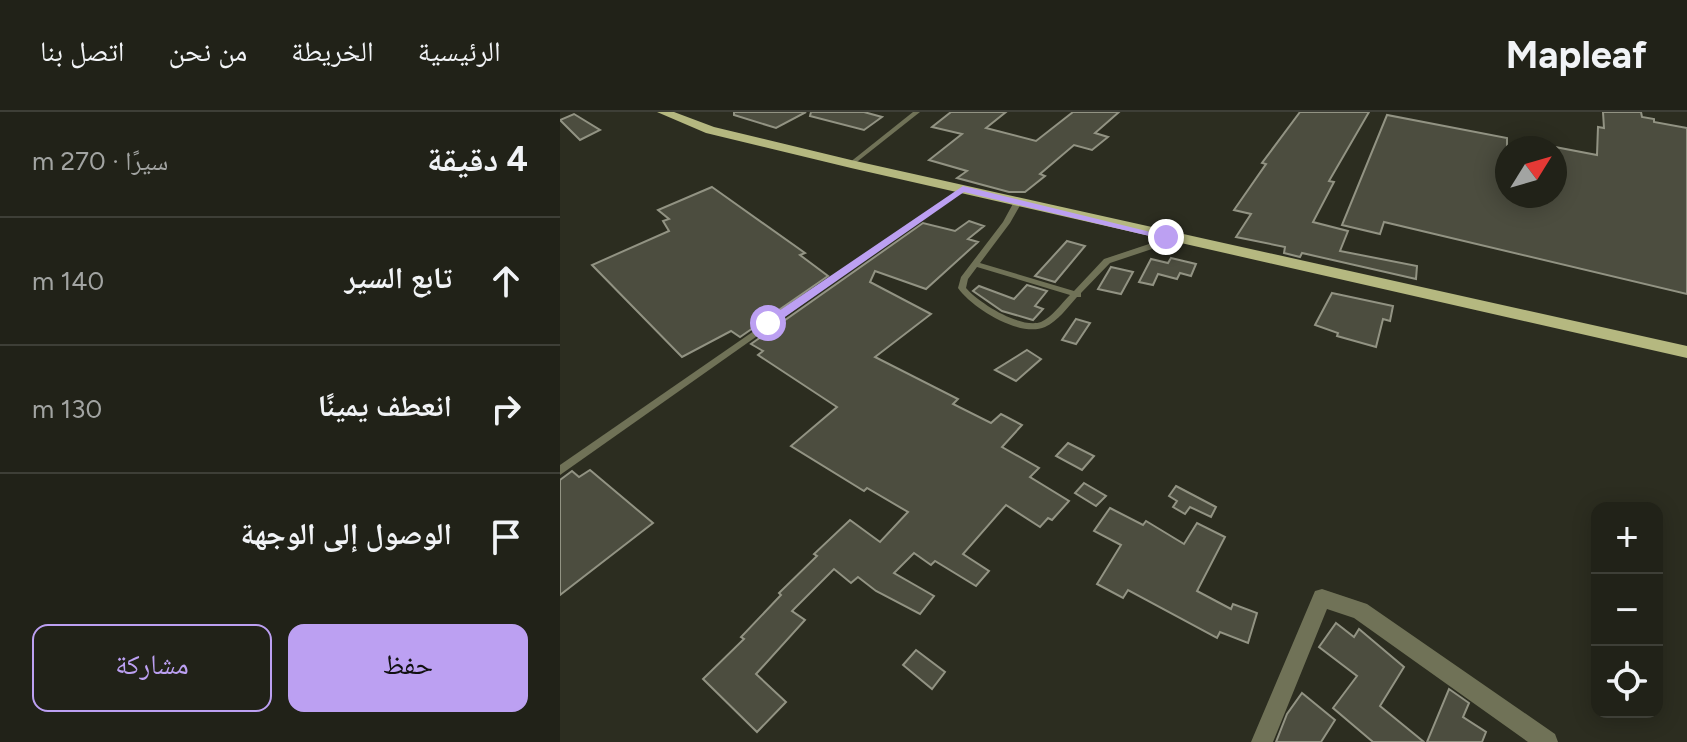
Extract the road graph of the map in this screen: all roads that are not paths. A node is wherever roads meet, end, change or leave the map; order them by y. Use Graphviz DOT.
graph roads {
  1 [pos="663,112"];
  2 [pos="917,112"];
  3 [pos="851,164"];
  4 [pos="963,189"];
  5 [pos="1018,202"];
  6 [pos="1166,237"];
  7 [pos="976,264"];
  8 [pos="1078,295"];
  9 [pos="1687,352"];
  10 [pos="560,471"];
  11 [pos="1262,742"];
  12 [pos="1547,742"];
  1 -- 3 [label="main road"];
  2 -- 3 [label="lane"];
  3 -- 4 [label="main road"];
  4 -- 5 [label="main road"];
  4 -- 10 [label="lane"];
  5 -- 6 [label="main road"];
  5 -- 7 [label="lane"];
  6 -- 8 [label="lane"];
  6 -- 9 [label="main road"];
  7 -- 8 [label="lane"];
  7 -- 8 [label="lane"];
  11 -- 12 [label="street"];
}
